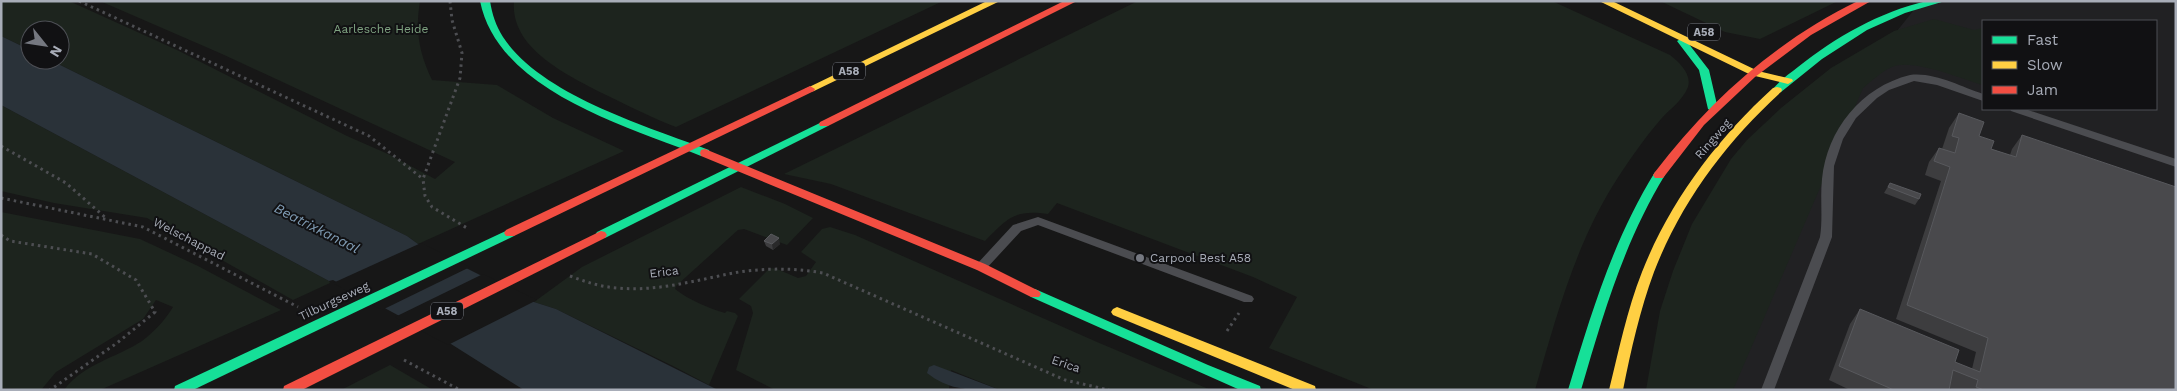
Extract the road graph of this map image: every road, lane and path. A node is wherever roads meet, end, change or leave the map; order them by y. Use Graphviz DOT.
graph roads {
  1 [pos="79,1"];
  2 [pos="450,1"];
  3 [pos="485,1"];
  4 [pos="995,1"];
  5 [pos="1072,1"];
  6 [pos="1085,1"];
  7 [pos="1604,1"];
  8 [pos="1866,1"];
  9 [pos="1940,1"];
  10 [pos="1041,16"];
  11 [pos="1680,37"];
  12 [pos="1752,55"];
  13 [pos="1767,62"];
  14 [pos="1755,73"];
  15 [pos="1788,81"];
  16 [pos="1982,98"];
  17 [pos="1713,109"];
  18 [pos="2018,110"];
  19 [pos="1,146"];
  20 [pos="2176,163"];
  21 [pos="423,179"];
  22 [pos="1,198"];
  23 [pos="108,220"];
  24 [pos="475,232"];
  25 [pos="1,235"];
  26 [pos="981,266"];
  27 [pos="569,276"];
  28 [pos="1044,285"];
  29 [pos="274,295"];
  30 [pos="1248,299"];
  31 [pos="1107,308"];
  32 [pos="412,364"];
  33 [pos="457,389"];
  34 [pos="50,390"];
  35 [pos="180,390"];
  36 [pos="289,390"];
  37 [pos="1109,390"];
  38 [pos="1255,390"];
  39 [pos="1310,390"];
  40 [pos="1574,390"];
  41 [pos="1616,390"];
  42 [pos="1767,390"];
  1 -- 21 [label="path"];
  2 -- 21 [label="path"];
  3 -- 26 [label="main road"];
  4 -- 35 [label="main road, Tilburgseweg / A58"];
  5 -- 10 [label="main road, A58"];
  6 -- 10 [label="main road, A58"];
  7 -- 11 [label="main road, A58"];
  8 -- 13 [label="main road, Ringweg"];
  9 -- 15 [label="main road, Ringweg"];
  10 -- 36 [label="main road, A58"];
  11 -- 14 [label="main road, A58"];
  11 -- 17 [label="main road, A58"];
  12 -- 13 [label="main road"];
  13 -- 14 [label="main road, Ringweg"];
  13 -- 15 [label="main road"];
  14 -- 15 [label="main road, A58"];
  14 -- 17 [label="main road, Ringweg"];
  15 -- 41 [label="main road, Ringweg"];
  16 -- 42 [label="lane"];
  17 -- 40 [label="main road, Ringweg"];
  18 -- 20 [label="lane"];
  19 -- 23 [label="path"];
  21 -- 24 [label="path"];
  22 -- 23 [label="path, Welschappad"];
  23 -- 29 [label="path, Welschappad"];
  25 -- 34 [label="path"];
  26 -- 28 [label="main road"];
  26 -- 30 [label="lane"];
  26 -- 38 [label="main road"];
  27 -- 37 [label="path, Erica"];
  31 -- 39 [label="main road"];
  32 -- 33 [label="path"];
}
